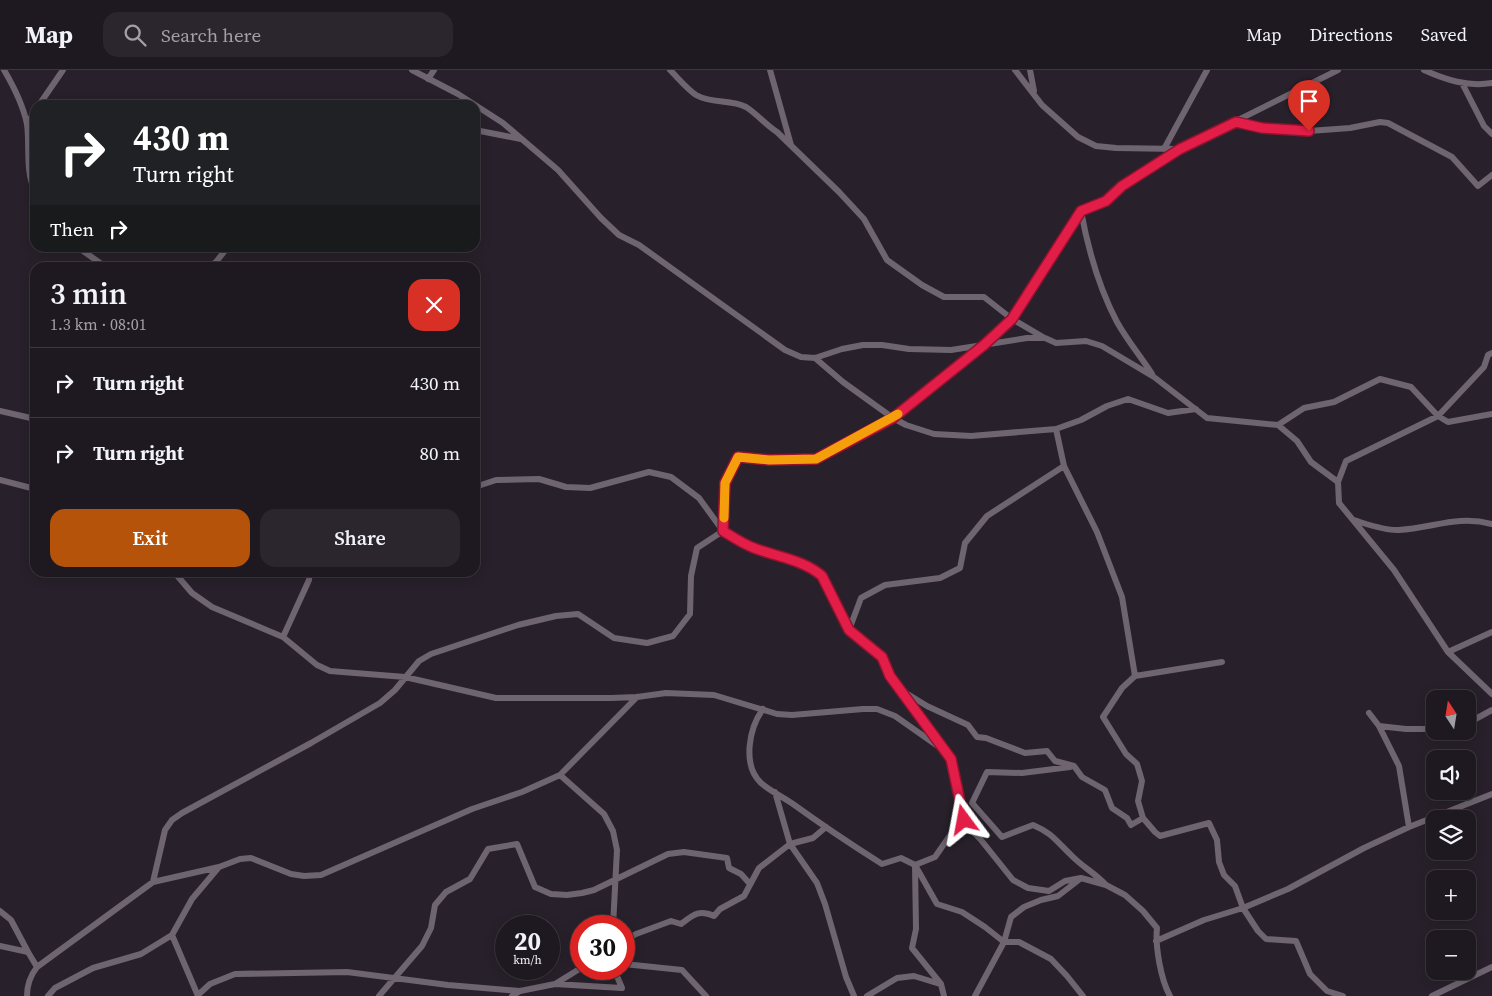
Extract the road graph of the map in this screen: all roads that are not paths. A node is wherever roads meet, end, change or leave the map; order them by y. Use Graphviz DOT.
graph roads {
  1 [pos="4,70"];
  2 [pos="63,70"];
  3 [pos="412,70"];
  4 [pos="434,70"];
  5 [pos="670,70"];
  6 [pos="770,70"];
  7 [pos="1015,70"];
  8 [pos="1030,70"];
  9 [pos="1207,70"];
  10 [pos="1338,70"];
  11 [pos="1424,70"];
  12 [pos="428,80"];
  13 [pos="1462,83"];
  14 [pos="1492,83"];
  15 [pos="1478,85"];
  16 [pos="1492,88"];
  17 [pos="1035,94"];
  18 [pos="42,100"];
  19 [pos="467,100"];
  20 [pos="480,108"];
  21 [pos="30,119"];
  22 [pos="1236,122"];
  23 [pos="27,124"];
  24 [pos="480,131"];
  25 [pos="1492,134"];
  26 [pos="522,139"];
  27 [pos="791,146"];
  28 [pos="1164,149"];
  29 [pos="1180,149"];
  30 [pos="30,173"];
  31 [pos="1492,175"];
  32 [pos="1081,211"];
  33 [pos="85,252"];
  34 [pos="224,252"];
  35 [pos="99,262"];
  36 [pos="216,262"];
  37 [pos="1012,319"];
  38 [pos="1045,338"];
  39 [pos="984,345"];
  40 [pos="1492,354"];
  41 [pos="815,358"];
  42 [pos="1154,377"];
  43 [pos="1196,408"];
  44 [pos="0,410"];
  45 [pos="1492,414"];
  46 [pos="1438,416"];
  47 [pos="30,418"];
  48 [pos="893,418"];
  49 [pos="1278,425"];
  50 [pos="1056,429"];
  51 [pos="1064,466"];
  52 [pos="0,480"];
  53 [pos="1338,482"];
  54 [pos="480,485"];
  55 [pos="30,487"];
  56 [pos="1353,520"];
  57 [pos="1492,524"];
  58 [pos="723,531"];
  59 [pos="178,577"];
  60 [pos="309,577"];
  61 [pos="849,630"];
  62 [pos="1492,632"];
  63 [pos="282,637"];
  64 [pos="1448,652"];
  65 [pos="1222,662"];
  66 [pos="1135,676"];
  67 [pos="405,677"];
  68 [pos="901,690"];
  69 [pos="1492,694"];
  70 [pos="637,697"];
  71 [pos="763,709"];
  72 [pos="1492,710"];
  73 [pos="1369,713"];
  74 [pos="1476,719"];
  75 [pos="1380,726"];
  76 [pos="1426,729"];
  77 [pos="942,749"];
  78 [pos="1074,766"];
  79 [pos="560,775"];
  80 [pos="775,792"];
  81 [pos="1492,794"];
  82 [pos="1143,818"];
  83 [pos="964,820"];
  84 [pos="826,827"];
  85 [pos="1409,827"];
  86 [pos="790,844"];
  87 [pos="915,865"];
  88 [pos="219,867"];
  89 [pos="1081,878"];
  90 [pos="615,880"];
  91 [pos="153,882"];
  92 [pos="750,884"];
  93 [pos="1106,885"];
  94 [pos="1243,908"];
  95 [pos="0,911"];
  96 [pos="614,915"];
  97 [pos="172,935"];
  98 [pos="635,935"];
  99 [pos="1156,941"];
  100 [pos="1004,942"];
  101 [pos="0,946"];
  102 [pos="28,952"];
  103 [pos="635,965"];
  104 [pos="38,967"];
  105 [pos="1492,967"];
  106 [pos="570,975"];
  107 [pos="394,978"];
  108 [pos="619,980"];
  109 [pos="555,984"];
  110 [pos="941,984"];
  111 [pos="520,991"];
  112 [pos="27,996"];
  113 [pos="48,996"];
  114 [pos="198,996"];
  115 [pos="378,996"];
  116 [pos="512,996"];
  117 [pos="706,996"];
  118 [pos="854,996"];
  119 [pos="867,996"];
  120 [pos="944,996"];
  121 [pos="975,996"];
  122 [pos="1083,996"];
  123 [pos="1170,996"];
  124 [pos="1343,996"];
  125 [pos="1432,996"];
  1 -- 23 [label="street"];
  2 -- 18 [label="street"];
  3 -- 12 [label="street"];
  4 -- 12 [label="street"];
  5 -- 27 [label="street"];
  6 -- 27 [label="street"];
  7 -- 17 [label="street"];
  8 -- 17 [label="street"];
  9 -- 28 [label="street"];
  10 -- 22 [label="street"];
  11 -- 13 [label="street"];
  12 -- 19 [label="street"];
  13 -- 15 [label="street"];
  13 -- 25 [label="street"];
  14 -- 15 [label="street"];
  15 -- 16 [label="street"];
  17 -- 28 [label="street"];
  20 -- 26 [label="street"];
  21 -- 23 [label="street"];
  22 -- 29 [label="street"];
  22 -- 31 [label="street"];
  23 -- 30 [label="street"];
  24 -- 26 [label="street"];
  26 -- 41 [label="street"];
  27 -- 37 [label="street"];
  28 -- 29 [label="street"];
  29 -- 32 [label="street"];
  32 -- 37 [label="street"];
  32 -- 42 [label="street"];
  33 -- 35 [label="street"];
  34 -- 36 [label="street"];
  37 -- 38 [label="street"];
  37 -- 39 [label="street"];
  38 -- 39 [label="street"];
  38 -- 42 [label="street"];
  39 -- 41 [label="street"];
  39 -- 48 [label="street"];
  40 -- 46 [label="street"];
  41 -- 48 [label="street"];
  42 -- 43 [label="street"];
  43 -- 49 [label="street"];
  43 -- 50 [label="street"];
  44 -- 47 [label="street"];
  45 -- 46 [label="street"];
  46 -- 49 [label="street"];
  46 -- 53 [label="street"];
  48 -- 50 [label="street"];
  48 -- 58 [label="street"];
  49 -- 53 [label="street"];
  50 -- 51 [label="street"];
  51 -- 61 [label="street"];
  51 -- 66 [label="street"];
  52 -- 55 [label="street"];
  53 -- 56 [label="street"];
  54 -- 58 [label="street"];
  56 -- 57 [label="street"];
  56 -- 64 [label="street"];
  58 -- 61 [label="street"];
  58 -- 67 [label="street"];
  59 -- 63 [label="street"];
  60 -- 63 [label="street"];
  61 -- 68 [label="street"];
  62 -- 64 [label="street"];
  63 -- 67 [label="street"];
  64 -- 69 [label="street"];
  65 -- 66 [label="street"];
  66 -- 82 [label="street"];
  67 -- 70 [label="street"];
  67 -- 91 [label="street"];
  68 -- 77 [label="street"];
  68 -- 78 [label="street"];
  70 -- 71 [label="street"];
  70 -- 79 [label="street"];
  71 -- 77 [label="street"];
  71 -- 80 [label="street"];
  72 -- 74 [label="street"];
  73 -- 75 [label="street"];
  75 -- 76 [label="street"];
  75 -- 85 [label="street"];
  77 -- 83 [label="street"];
  78 -- 82 [label="street"];
  78 -- 93 [label="street"];
  79 -- 88 [label="street"];
  79 -- 90 [label="street"];
  80 -- 84 [label="street"];
  80 -- 86 [label="street"];
  81 -- 85 [label="street"];
  82 -- 94 [label="street"];
  83 -- 87 [label="street"];
  83 -- 89 [label="street"];
  84 -- 86 [label="street"];
  84 -- 87 [label="street"];
  85 -- 94 [label="street"];
  86 -- 92 [label="street"];
  86 -- 118 [label="street"];
  87 -- 100 [label="street"];
  87 -- 110 [label="street"];
  88 -- 91 [label="street"];
  88 -- 97 [label="street"];
  89 -- 93 [label="street"];
  89 -- 100 [label="street"];
  90 -- 92 [label="street"];
  90 -- 96 [label="street"];
  90 -- 107 [label="street"];
  91 -- 104 [label="street"];
  92 -- 98 [label="street"];
  93 -- 99 [label="street"];
  94 -- 99 [label="street"];
  94 -- 124 [label="street"];
  95 -- 102 [label="street"];
  97 -- 113 [label="street"];
  97 -- 114 [label="street"];
  99 -- 123 [label="street"];
  100 -- 121 [label="street"];
  100 -- 122 [label="street"];
  101 -- 102 [label="street"];
  102 -- 104 [label="street"];
  103 -- 117 [label="street"];
  104 -- 112 [label="street"];
  105 -- 125 [label="street"];
  106 -- 109 [label="street"];
  107 -- 111 [label="street"];
  107 -- 114 [label="street"];
  107 -- 115 [label="street"];
  108 -- 109 [label="street"];
  109 -- 111 [label="street"];
  110 -- 119 [label="street"];
  110 -- 120 [label="street"];
  111 -- 116 [label="street"];
}
